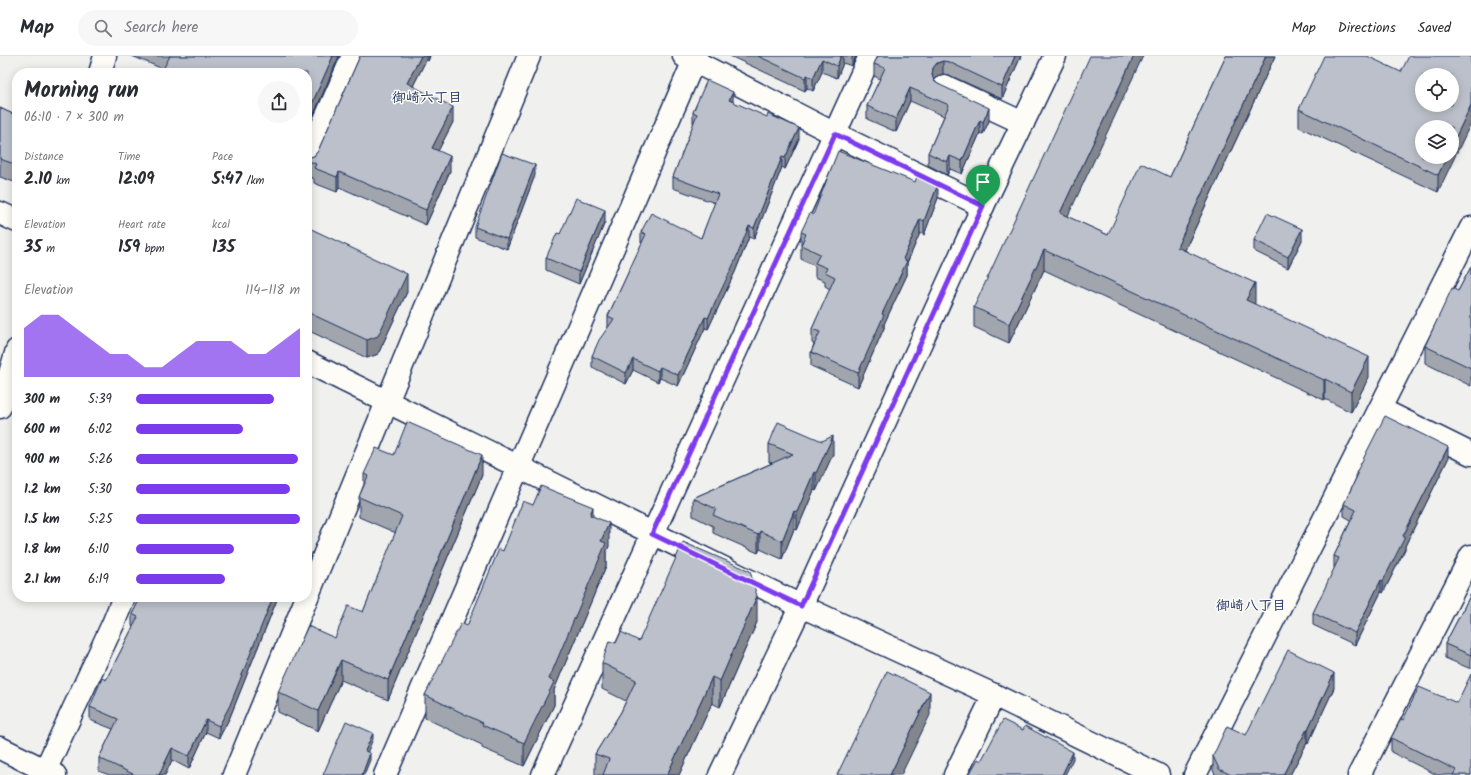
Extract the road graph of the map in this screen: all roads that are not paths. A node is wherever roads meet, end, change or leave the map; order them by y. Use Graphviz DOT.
graph roads {
  1 [pos="105,56"];
  2 [pos="353,56"];
  3 [pos="529,56"];
  4 [pos="870,56"];
  5 [pos="1055,56"];
  6 [pos="692,58"];
  7 [pos="101,68"];
  8 [pos="944,86"];
  9 [pos="1023,123"];
  10 [pos="835,134"];
  11 [pos="312,150"];
  12 [pos="983,206"];
  13 [pos="0,213"];
  14 [pos="12,219"];
  15 [pos="1471,228"];
  16 [pos="312,364"];
  17 [pos="12,367"];
  18 [pos="388,401"];
  19 [pos="0,407"];
  20 [pos="1380,409"];
  21 [pos="1471,454"];
  22 [pos="518,466"];
  23 [pos="652,534"];
  24 [pos="1471,556"];
  25 [pos="312,586"];
  26 [pos="122,602"];
  27 [pos="305,602"];
  28 [pos="801,606"];
  29 [pos="994,695"];
  30 [pos="0,748"];
  31 [pos="48,773"];
  32 [pos="234,775"];
  33 [pos="385,775"];
  34 [pos="543,775"];
  35 [pos="720,775"];
  36 [pos="955,775"];
  37 [pos="1158,775"];
  38 [pos="1195,775"];
  39 [pos="1359,775"];
  1 -- 7 [label="street"];
  2 -- 11 [label="street"];
  3 -- 18 [label="street"];
  4 -- 10 [label="street"];
  5 -- 9 [label="street"];
  6 -- 10 [label="street"];
  6 -- 22 [label="street"];
  8 -- 9 [label="street"];
  9 -- 12 [label="street"];
  10 -- 12 [label="street"];
  10 -- 23 [label="street"];
  12 -- 28 [label="street"];
  13 -- 14 [label="street"];
  15 -- 20 [label="street"];
  16 -- 18 [label="street"];
  17 -- 19 [label="street"];
  18 -- 22 [label="street"];
  18 -- 25 [label="street"];
  20 -- 21 [label="street"];
  20 -- 38 [label="street"];
  22 -- 23 [label="street"];
  22 -- 33 [label="street"];
  23 -- 28 [label="street"];
  23 -- 34 [label="street"];
  24 -- 39 [label="street"];
  26 -- 31 [label="street"];
  27 -- 32 [label="street"];
  28 -- 29 [label="street"];
  28 -- 35 [label="street"];
  29 -- 36 [label="street"];
  29 -- 37 [label="street"];
  30 -- 31 [label="street"];
}
